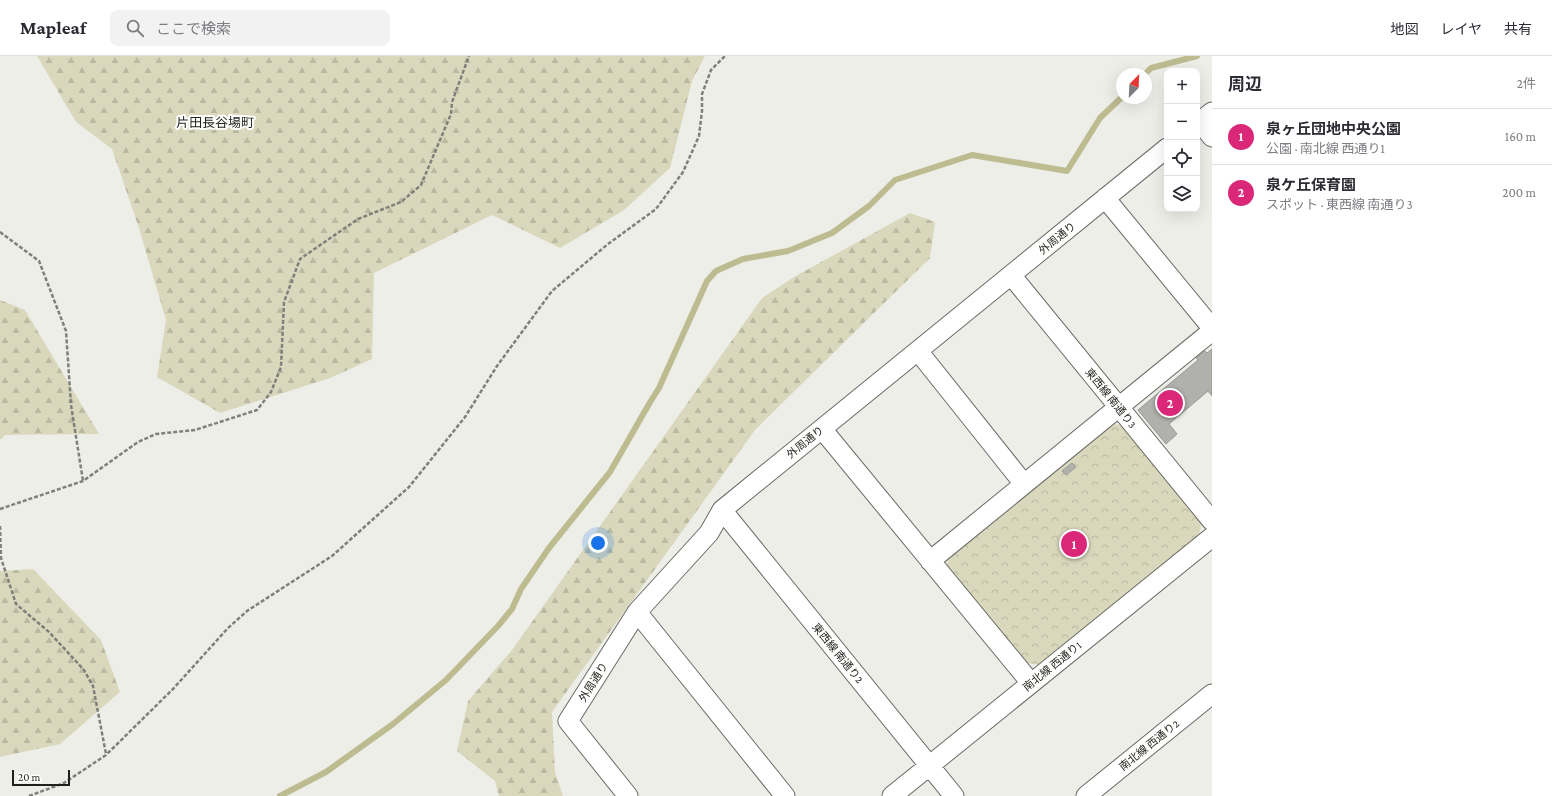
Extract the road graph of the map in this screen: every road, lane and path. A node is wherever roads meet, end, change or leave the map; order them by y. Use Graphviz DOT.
graph roads {
  1 [pos="469,56"];
  2 [pos="725,56"];
  3 [pos="1203,119"];
  4 [pos="1212,137"];
  5 [pos="1164,150"];
  6 [pos="1106,198"];
  7 [pos="0,232"];
  8 [pos="1011,275"];
  9 [pos="1212,330"];
  10 [pos="918,351"];
  11 [pos="1119,407"];
  12 [pos="822,429"];
  13 [pos="83,481"];
  14 [pos="1024,484"];
  15 [pos="0,509"];
  16 [pos="722,510"];
  17 [pos="1212,521"];
  18 [pos="0,526"];
  19 [pos="1212,536"];
  20 [pos="930,561"];
  21 [pos="637,612"];
  22 [pos="1031,683"];
  23 [pos="1212,694"];
  24 [pos="106,755"];
  25 [pos="930,766"];
  26 [pos="29,796"];
  27 [pos="628,796"];
  28 [pos="785,796"];
  29 [pos="892,796"];
  30 [pos="954,796"];
  31 [pos="1086,796"];
  1 -- 13 [label="path"];
  2 -- 24 [label="path"];
  3 -- 4 [label="street"];
  5 -- 6 [label="street, 外周通り"];
  6 -- 8 [label="street, 外周通り"];
  6 -- 9 [label="street"];
  7 -- 13 [label="path"];
  8 -- 10 [label="street, 外周通り"];
  8 -- 11 [label="street, 東西線 南通り3"];
  9 -- 11 [label="street"];
  10 -- 12 [label="street, 外周通り"];
  10 -- 14 [label="street"];
  11 -- 14 [label="street"];
  11 -- 17 [label="street, 東西線 南通り3"];
  12 -- 16 [label="street, 外周通り"];
  12 -- 20 [label="street"];
  13 -- 15 [label="path"];
  14 -- 20 [label="street"];
  16 -- 21 [label="street, 外周通り"];
  16 -- 25 [label="street, 東西線 南通り2"];
  18 -- 24 [label="path"];
  19 -- 22 [label="street, 南北線 西通り1"];
  20 -- 22 [label="street"];
  21 -- 27 [label="street, 外周通り"];
  21 -- 28 [label="street"];
  22 -- 25 [label="street, 南北線 西通り1"];
  23 -- 31 [label="street, 南北線 西通り2"];
  24 -- 26 [label="path"];
  25 -- 29 [label="street, 南北線 西通り1"];
  25 -- 30 [label="street, 東西線 南通り2"];
}
